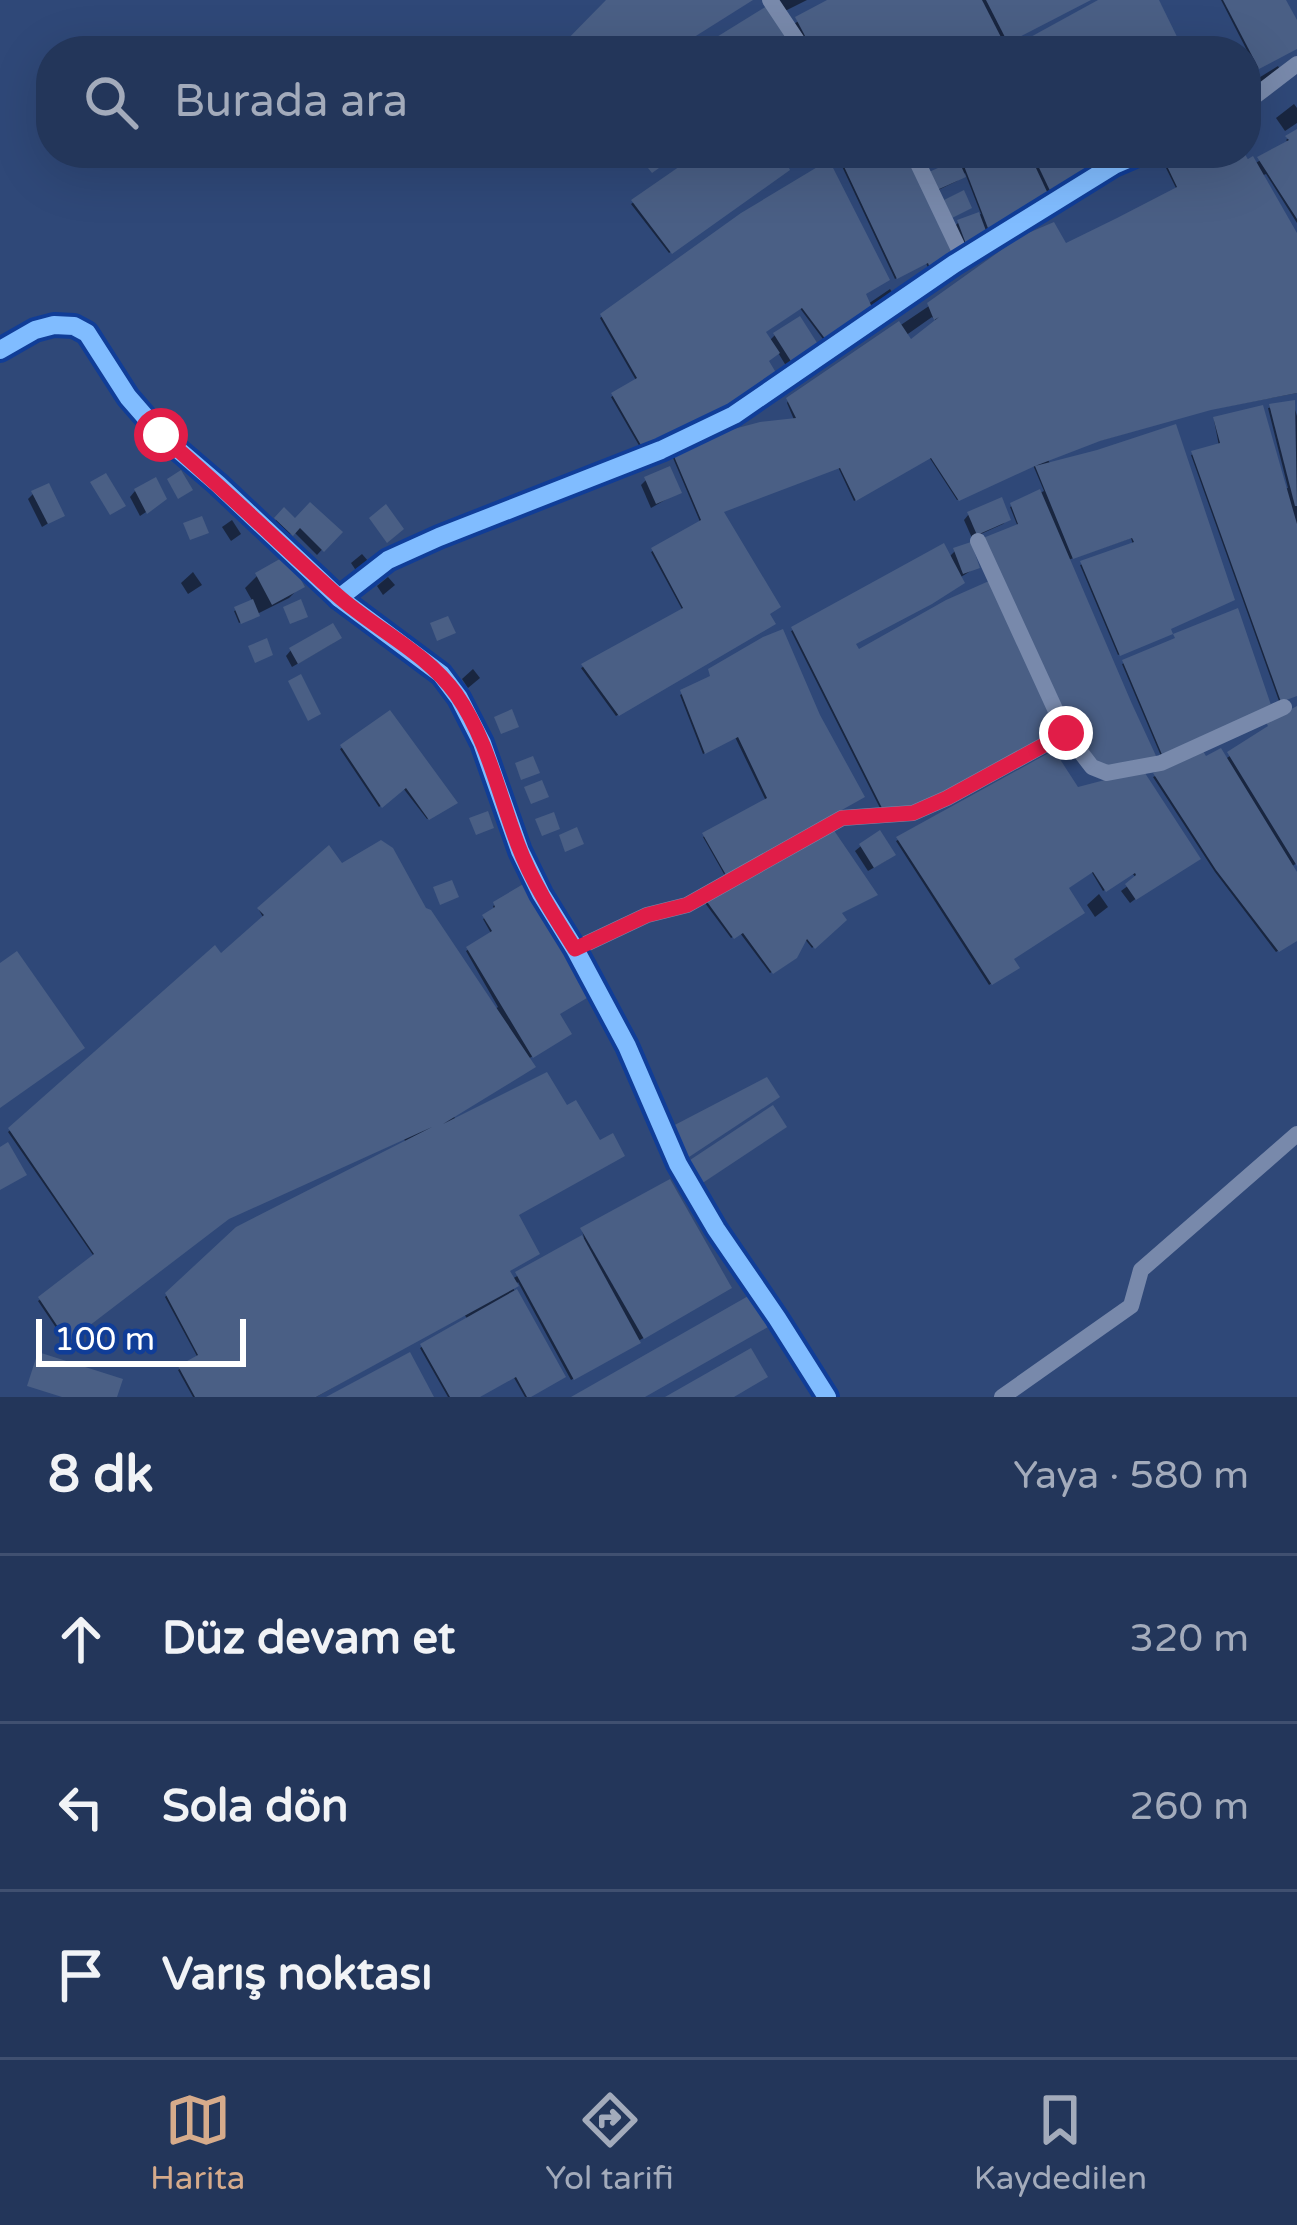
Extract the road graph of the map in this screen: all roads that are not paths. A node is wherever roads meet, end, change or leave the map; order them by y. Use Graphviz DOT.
graph roads {
  1 [pos="770,0"];
  2 [pos="794,36"];
  3 [pos="1297,64"];
  4 [pos="1261,92"];
  5 [pos="920,168"];
  6 [pos="1109,168"];
  7 [pos="963,258"];
  8 [pos="0,350"];
  9 [pos="977,541"];
  10 [pos="339,598"];
  11 [pos="1284,707"];
  12 [pos="1066,733"];
  13 [pos="575,949"];
  14 [pos="1297,1134"];
  15 [pos="827,1397"];
  16 [pos="1002,1397"];
  1 -- 2 [label="street"];
  3 -- 4 [label="street"];
  5 -- 7 [label="street"];
  6 -- 7 [label="street"];
  7 -- 10 [label="street"];
  8 -- 10 [label="street"];
  9 -- 12 [label="street"];
  10 -- 13 [label="street"];
  11 -- 12 [label="street"];
  12 -- 13 [label="street"];
  13 -- 15 [label="street"];
  14 -- 16 [label="street"];
}
